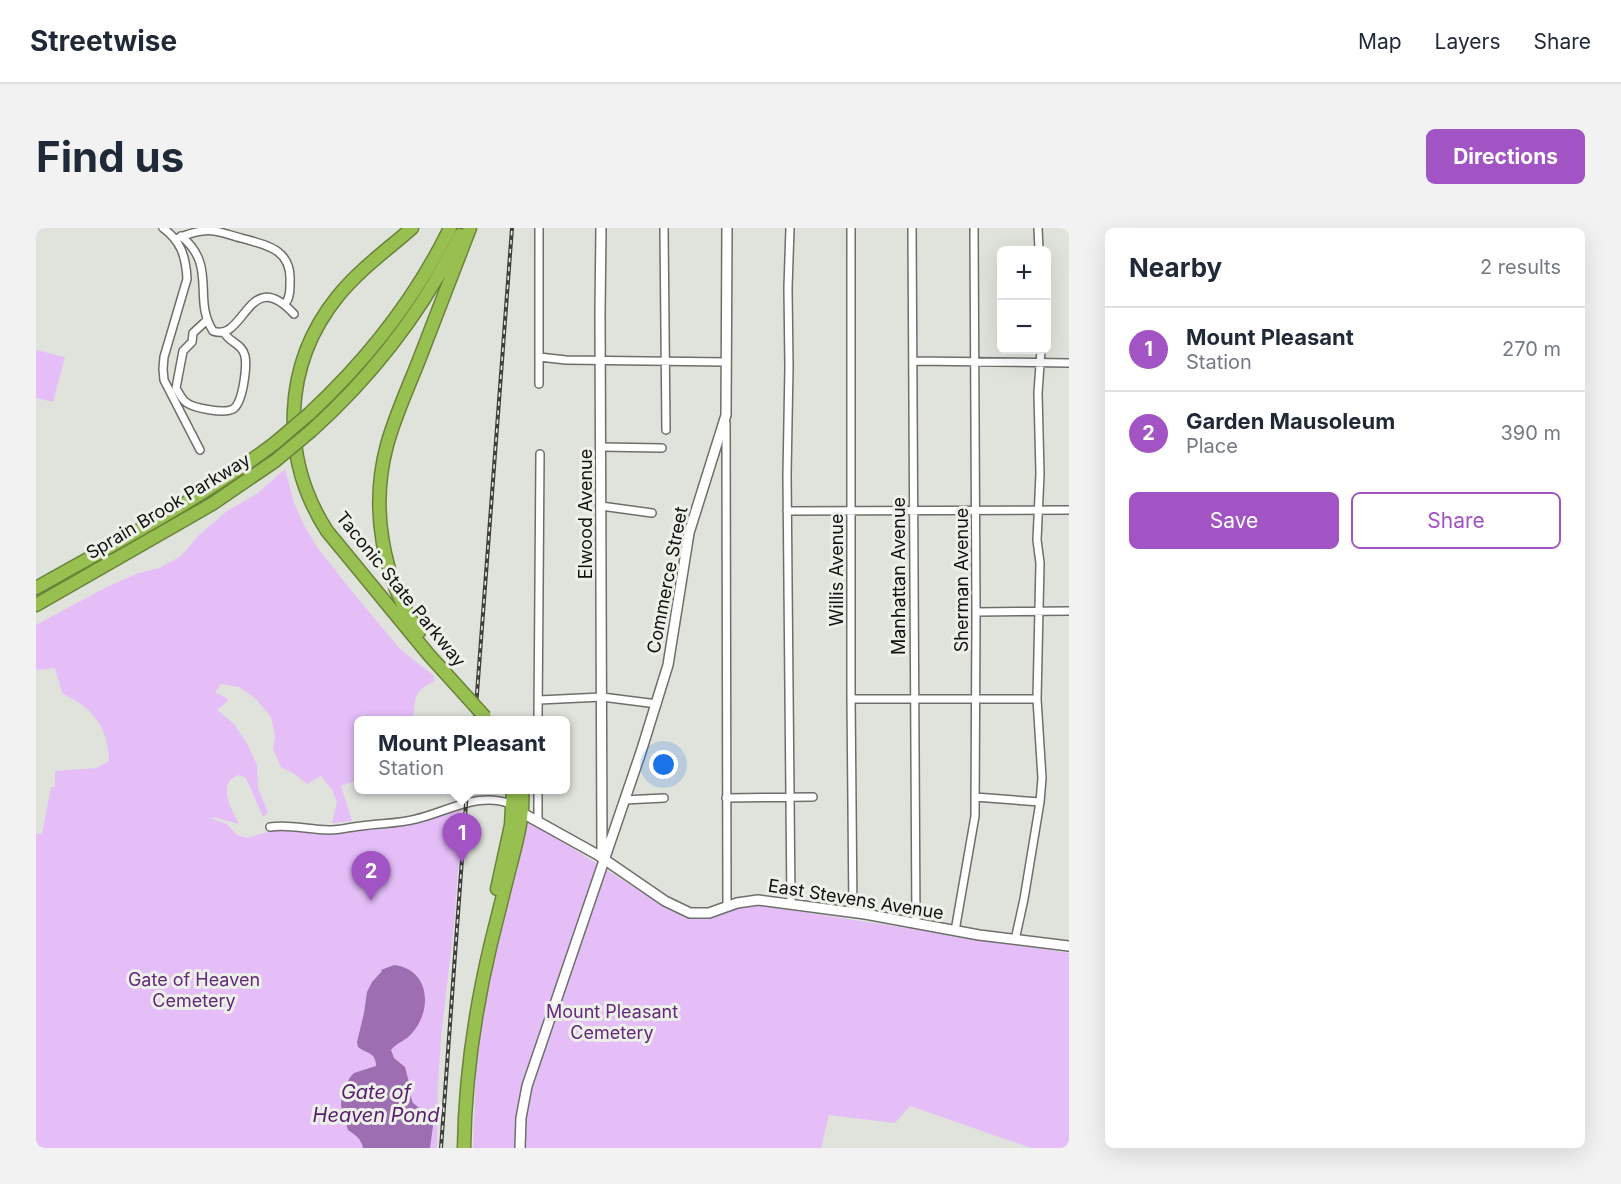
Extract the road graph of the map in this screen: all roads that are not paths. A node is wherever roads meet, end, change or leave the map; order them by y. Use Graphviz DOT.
graph roads {
  1 [pos="163,228"];
  2 [pos="412,228"];
  3 [pos="450,228"];
  4 [pos="463,228"];
  5 [pos="470,228"];
  6 [pos="538,228"];
  7 [pos="601,228"];
  8 [pos="664,228"];
  9 [pos="727,228"];
  10 [pos="790,228"];
  11 [pos="851,228"];
  12 [pos="912,228"];
  13 [pos="974,228"];
  14 [pos="1038,228"];
  15 [pos="178,238"];
  16 [pos="1039,246"];
  17 [pos="285,304"];
  18 [pos="294,314"];
  19 [pos="207,320"];
  20 [pos="224,332"];
  21 [pos="1041,354"];
  22 [pos="539,357"];
  23 [pos="601,361"];
  24 [pos="664,362"];
  25 [pos="726,362"];
  26 [pos="913,362"];
  27 [pos="975,362"];
  28 [pos="1041,362"];
  29 [pos="1069,363"];
  30 [pos="538,384"];
  31 [pos="726,415"];
  32 [pos="666,430"];
  33 [pos="601,447"];
  34 [pos="662,448"];
  35 [pos="200,450"];
  36 [pos="540,454"];
  37 [pos="601,506"];
  38 [pos="1038,510"];
  39 [pos="1069,510"];
  40 [pos="913,511"];
  41 [pos="976,511"];
  42 [pos="788,512"];
  43 [pos="851,512"];
  44 [pos="652,513"];
  45 [pos="36,588"];
  46 [pos="36,606"];
  47 [pos="1069,611"];
  48 [pos="976,612"];
  49 [pos="1038,612"];
  50 [pos="467,693"];
  51 [pos="602,697"];
  52 [pos="851,699"];
  53 [pos="914,699"];
  54 [pos="976,699"];
  55 [pos="1037,699"];
  56 [pos="538,700"];
  57 [pos="657,704"];
  58 [pos="487,716"];
  59 [pos="538,716"];
  60 [pos="514,794"];
  61 [pos="521,794"];
  62 [pos="538,794"];
  63 [pos="790,797"];
  64 [pos="813,797"];
  65 [pos="975,797"];
  66 [pos="664,798"];
  67 [pos="726,798"];
  68 [pos="602,800"];
  69 [pos="624,800"];
  70 [pos="1040,802"];
  71 [pos="517,808"];
  72 [pos="538,821"];
  73 [pos="270,828"];
  74 [pos="604,860"];
  75 [pos="791,904"];
  76 [pos="727,907"];
  77 [pos="853,912"];
  78 [pos="915,924"];
  79 [pos="955,931"];
  80 [pos="1015,940"];
  81 [pos="1069,946"];
  82 [pos="458,1148"];
  83 [pos="464,1148"];
  84 [pos="520,1148"];
  1 -- 15 [label="street"];
  2 -- 50 [label="highway, Taconic State Parkway"];
  3 -- 45 [label="highway, Sprain Brook Parkway, bridge"];
  4 -- 46 [label="highway, Sprain Brook Parkway, bridge"];
  5 -- 50 [label="highway, Taconic State Parkway"];
  6 -- 22 [label="street"];
  7 -- 23 [label="street, Elwood Avenue"];
  8 -- 24 [label="street"];
  9 -- 25 [label="street, Commerce Street"];
  10 -- 42 [label="street"];
  11 -- 43 [label="street, Willis Avenue"];
  12 -- 26 [label="street, Manhattan Avenue"];
  13 -- 27 [label="street, Sherman Avenue"];
  14 -- 16 [label="street"];
  15 -- 17 [label="street"];
  15 -- 19 [label="street"];
  15 -- 35 [label="street"];
  17 -- 18 [label="street"];
  17 -- 20 [label="street"];
  19 -- 20 [label="street"];
  19 -- 20 [label="street"];
  21 -- 28 [label="street"];
  22 -- 23 [label="street"];
  22 -- 30 [label="street"];
  23 -- 24 [label="street"];
  23 -- 33 [label="street, Elwood Avenue"];
  24 -- 25 [label="street"];
  24 -- 32 [label="street"];
  25 -- 31 [label="street, Commerce Street"];
  26 -- 27 [label="street"];
  26 -- 40 [label="street, Manhattan Avenue"];
  27 -- 28 [label="street"];
  27 -- 41 [label="street, Sherman Avenue"];
  28 -- 29 [label="street"];
  28 -- 38 [label="street"];
  31 -- 57 [label="street, Commerce Street"];
  31 -- 67 [label="street"];
  33 -- 34 [label="street"];
  33 -- 37 [label="street, Elwood Avenue"];
  36 -- 56 [label="street"];
  37 -- 44 [label="street"];
  37 -- 51 [label="street, Elwood Avenue"];
  38 -- 39 [label="street"];
  38 -- 41 [label="street"];
  38 -- 49 [label="street"];
  40 -- 41 [label="street"];
  40 -- 43 [label="street"];
  40 -- 53 [label="street, Manhattan Avenue"];
  41 -- 48 [label="street, Sherman Avenue"];
  42 -- 43 [label="street"];
  42 -- 63 [label="street"];
  43 -- 52 [label="street, Willis Avenue"];
  47 -- 49 [label="street"];
  48 -- 49 [label="street"];
  48 -- 54 [label="street, Sherman Avenue"];
  49 -- 55 [label="street"];
  50 -- 58 [label="highway, Taconic State Parkway, bridge"];
  51 -- 56 [label="street"];
  51 -- 57 [label="street"];
  51 -- 68 [label="street, Elwood Avenue"];
  52 -- 53 [label="street"];
  52 -- 77 [label="street, Willis Avenue"];
  53 -- 54 [label="street"];
  53 -- 78 [label="street, Manhattan Avenue"];
  54 -- 55 [label="street"];
  54 -- 65 [label="street, Sherman Avenue"];
  55 -- 70 [label="street"];
  56 -- 59 [label="street"];
  57 -- 69 [label="street, Commerce Street"];
  60 -- 71 [label="highway"];
  61 -- 71 [label="highway"];
  62 -- 72 [label="street"];
  63 -- 64 [label="street"];
  63 -- 67 [label="street"];
  63 -- 75 [label="street"];
  65 -- 70 [label="street"];
  65 -- 79 [label="street, Sherman Avenue"];
  66 -- 69 [label="street"];
  67 -- 76 [label="street"];
  68 -- 74 [label="street, Commerce Street"];
  69 -- 74 [label="street, Commerce Street"];
  70 -- 80 [label="street"];
  71 -- 72 [label="street, East Stevens Avenue"];
  71 -- 73 [label="street"];
  71 -- 82 [label="highway"];
  71 -- 83 [label="highway"];
  72 -- 74 [label="street, East Stevens Avenue"];
  74 -- 76 [label="street, East Stevens Avenue"];
  74 -- 84 [label="street, Commerce Street"];
  75 -- 76 [label="street, East Stevens Avenue"];
  75 -- 77 [label="street, East Stevens Avenue"];
  77 -- 78 [label="street, East Stevens Avenue"];
  78 -- 79 [label="street, East Stevens Avenue"];
  79 -- 80 [label="street, East Stevens Avenue"];
  80 -- 81 [label="street, East Stevens Avenue"];
}
